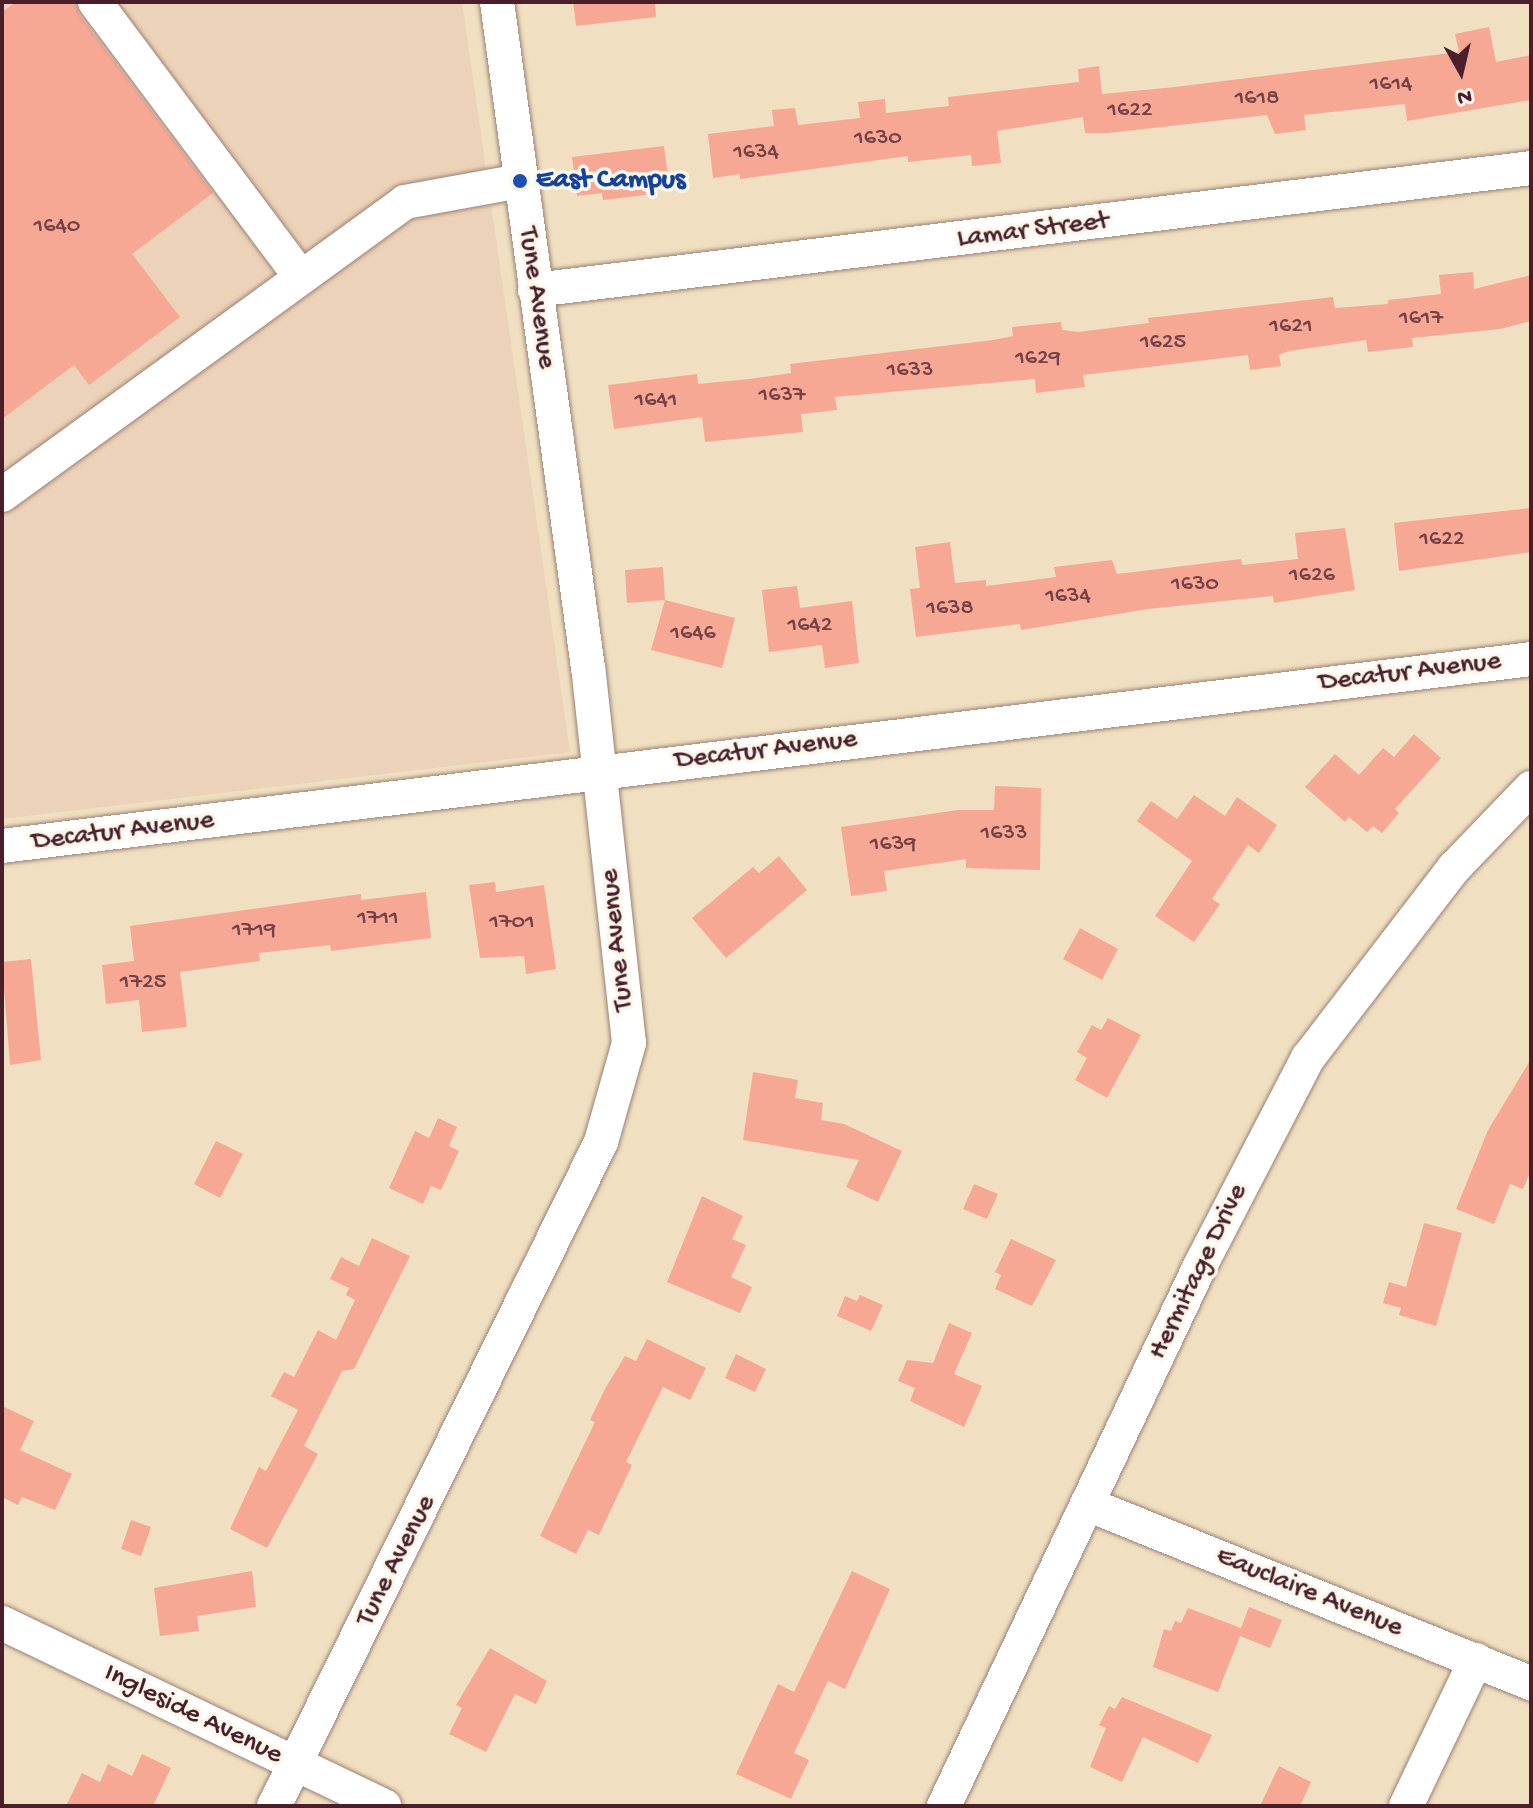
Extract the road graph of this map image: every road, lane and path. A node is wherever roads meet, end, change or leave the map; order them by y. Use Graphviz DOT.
graph roads {
  1 [pos="95,2"];
  2 [pos="497,2"];
  3 [pos="1531,168"];
  4 [pos="520,181"];
  5 [pos="299,275"];
  6 [pos="535,290"];
  7 [pos="2,495"];
  8 [pos="1531,659"];
  9 [pos="599,772"];
  10 [pos="1531,788"];
  11 [pos="2,846"];
  12 [pos="1087,1504"];
  13 [pos="2,1623"];
  14 [pos="1476,1660"];
  15 [pos="1531,1683"];
  16 [pos="294,1763"];
  17 [pos="274,1806"];
  18 [pos="384,1806"];
  19 [pos="944,1806"];
  20 [pos="1406,1806"];
  1 -- 5 [label="street"];
  2 -- 4 [label="street, Tune Avenue"];
  3 -- 6 [label="street, Lamar Street"];
  4 -- 5 [label="street"];
  4 -- 6 [label="street, Tune Avenue"];
  5 -- 7 [label="street"];
  6 -- 9 [label="street, Tune Avenue"];
  8 -- 9 [label="street, Decatur Avenue"];
  9 -- 11 [label="street, Decatur Avenue"];
  9 -- 16 [label="street, Tune Avenue"];
  10 -- 12 [label="street, Hermitage Drive"];
  12 -- 14 [label="street, Eauclaire Avenue"];
  12 -- 19 [label="street, Hermitage Drive"];
  13 -- 16 [label="street, Ingleside Avenue"];
  14 -- 15 [label="street, Eauclaire Avenue"];
  14 -- 20 [label="street"];
  16 -- 17 [label="street, Tune Avenue"];
  16 -- 18 [label="street, Ingleside Avenue"];
}
